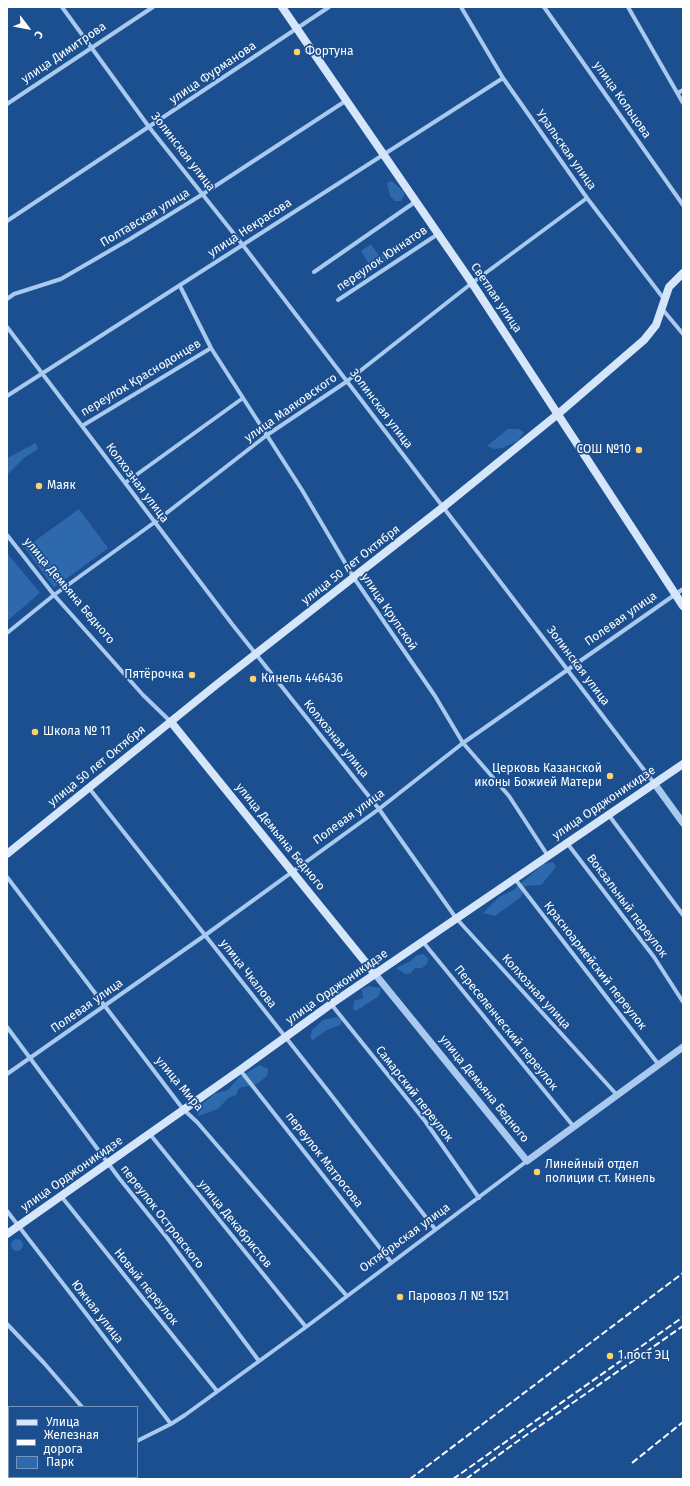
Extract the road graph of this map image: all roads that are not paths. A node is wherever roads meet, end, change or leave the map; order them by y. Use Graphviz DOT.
graph roads {
  1 [pos="62,7"];
  2 [pos="153,7"];
  3 [pos="282,7"];
  4 [pos="329,7"];
  5 [pos="461,7"];
  6 [pos="544,7"];
  7 [pos="628,7"];
  8 [pos="297,29"];
  9 [pos="91,47"];
  10 [pos="503,78"];
  11 [pos="683,90"];
  12 [pos="678,94"];
  13 [pos="347,100"];
  14 [pos="683,103"];
  15 [pos="7,104"];
  16 [pos="149,127"];
  17 [pos="383,155"];
  18 [pos="203,194"];
  19 [pos="587,198"];
  20 [pos="415,202"];
  21 [pos="683,205"];
  22 [pos="7,221"];
  23 [pos="438,234"];
  24 [pos="242,244"];
  25 [pos="314,272"];
  26 [pos="683,273"];
  27 [pos="472,283"];
  28 [pos="180,286"];
  29 [pos="7,299"];
  30 [pos="664,299"];
  31 [pos="338,300"];
  32 [pos="662,310"];
  33 [pos="7,327"];
  34 [pos="683,334"];
  35 [pos="211,348"];
  36 [pos="42,372"];
  37 [pos="346,382"];
  38 [pos="7,396"];
  39 [pos="243,398"];
  40 [pos="558,414"];
  41 [pos="82,426"];
  42 [pos="267,435"];
  43 [pos="125,483"];
  44 [pos="442,508"];
  45 [pos="154,522"];
  46 [pos="7,535"];
  47 [pos="354,578"];
  48 [pos="683,589"];
  49 [pos="675,593"];
  50 [pos="54,595"];
  51 [pos="683,606"];
  52 [pos="7,633"];
  53 [pos="255,654"];
  54 [pos="567,670"];
  55 [pos="171,722"];
  56 [pos="463,743"];
  57 [pos="683,764"];
  58 [pos="654,783"];
  59 [pos="89,788"];
  60 [pos="379,809"];
  61 [pos="607,814"];
  62 [pos="683,823"];
  63 [pos="566,843"];
  64 [pos="7,854"];
  65 [pos="548,856"];
  66 [pos="292,870"];
  67 [pos="7,878"];
  68 [pos="515,879"];
  69 [pos="683,915"];
  70 [pos="456,918"];
  71 [pos="204,936"];
  72 [pos="423,942"];
  73 [pos="375,974"];
  74 [pos="683,1002"];
  75 [pos="331,1004"];
  76 [pos="104,1006"];
  77 [pos="7,1027"];
  78 [pos="285,1037"];
  79 [pos="683,1048"];
  80 [pos="30,1057"];
  81 [pos="659,1065"];
  82 [pos="240,1070"];
  83 [pos="7,1074"];
  84 [pos="617,1095"];
  85 [pos="183,1109"];
  86 [pos="574,1127"];
  87 [pos="149,1133"];
  88 [pos="527,1161"];
  89 [pos="108,1163"];
  90 [pos="60,1196"];
  91 [pos="479,1198"];
  92 [pos="7,1211"];
  93 [pos="18,1226"];
  94 [pos="435,1230"];
  95 [pos="7,1234"];
  96 [pos="391,1262"];
  97 [pos="346,1295"];
  98 [pos="7,1324"];
  99 [pos="306,1327"];
  100 [pos="259,1360"];
  101 [pos="217,1392"];
  102 [pos="81,1406"];
  103 [pos="171,1424"];
  104 [pos="138,1440"];
  1 -- 9 [label="street, Золинская улица"];
  2 -- 9 [label="street, улица Димитрова"];
  3 -- 8 [label="main road, Светлая улица"];
  4 -- 8 [label="street, улица Фурманова"];
  5 -- 10 [label="street, Уральская улица"];
  6 -- 21 [label="street, улица Кольцова"];
  7 -- 12 [label="street"];
  8 -- 13 [label="main road, Светлая улица"];
  8 -- 16 [label="street, улица Фурманова"];
  9 -- 15 [label="street, улица Димитрова"];
  9 -- 16 [label="street, Золинская улица"];
  10 -- 17 [label="street, улица Некрасова"];
  10 -- 19 [label="street, Уральская улица"];
  11 -- 12 [label="street"];
  12 -- 14 [label="street"];
  13 -- 17 [label="main road, Светлая улица"];
  13 -- 18 [label="street, Полтавская улица"];
  16 -- 18 [label="street, Золинская улица"];
  16 -- 22 [label="street, улица Фурманова"];
  17 -- 20 [label="main road, Светлая улица"];
  17 -- 24 [label="street, улица Некрасова"];
  18 -- 24 [label="street, Золинская улица"];
  18 -- 29 [label="street, Полтавская улица"];
  19 -- 27 [label="street, улица Маяковского"];
  19 -- 30 [label="street, Уральская улица"];
  20 -- 23 [label="main road, Светлая улица"];
  20 -- 25 [label="street"];
  23 -- 27 [label="main road, Светлая улица"];
  23 -- 31 [label="street, переулок Юннатов"];
  24 -- 28 [label="street, улица Некрасова"];
  24 -- 37 [label="street, Золинская улица"];
  26 -- 30 [label="main road, улица 50 лет Октября"];
  27 -- 37 [label="street, улица Маяковского"];
  27 -- 40 [label="main road, Светлая улица"];
  28 -- 35 [label="street, улица Крупской"];
  28 -- 36 [label="street, улица Некрасова"];
  30 -- 32 [label="main road, улица 50 лет Октября"];
  32 -- 34 [label="street"];
  32 -- 40 [label="main road, улица 50 лет Октября"];
  33 -- 36 [label="street, Колхозная улица"];
  35 -- 39 [label="street, улица Крупской"];
  35 -- 41 [label="street, переулок Краснодонцев"];
  36 -- 38 [label="street, улица Некрасова"];
  36 -- 41 [label="street, Колхозная улица"];
  37 -- 42 [label="street, улица Маяковского"];
  37 -- 44 [label="street, Золинская улица"];
  39 -- 42 [label="street, улица Крупской"];
  39 -- 43 [label="street"];
  40 -- 44 [label="main road, улица 50 лет Октября"];
  40 -- 49 [label="main road, Светлая улица"];
  41 -- 43 [label="street, Колхозная улица"];
  42 -- 45 [label="street, улица Маяковского"];
  42 -- 47 [label="street, улица Крупской"];
  43 -- 45 [label="street, Колхозная улица"];
  44 -- 47 [label="main road, улица 50 лет Октября"];
  44 -- 54 [label="street, Золинская улица"];
  45 -- 50 [label="street, улица Маяковского"];
  45 -- 53 [label="street, Колхозная улица"];
  46 -- 50 [label="street, улица Демьяна Бедного"];
  47 -- 53 [label="main road, улица 50 лет Октября"];
  47 -- 56 [label="street, улица Крупской"];
  48 -- 49 [label="street, Полевая улица"];
  49 -- 51 [label="main road, Светлая улица"];
  49 -- 54 [label="street, Полевая улица"];
  50 -- 52 [label="street, улица Маяковского"];
  50 -- 55 [label="street, улица Демьяна Бедного"];
  53 -- 55 [label="main road, улица 50 лет Октября"];
  53 -- 60 [label="street, Колхозная улица"];
  54 -- 56 [label="street, Полевая улица"];
  54 -- 58 [label="street, Золинская улица"];
  55 -- 59 [label="main road, улица 50 лет Октября"];
  55 -- 66 [label="main road, улица Демьяна Бедного"];
  56 -- 60 [label="street, Полевая улица"];
  56 -- 65 [label="street, улица Крупской"];
  57 -- 58 [label="main road, улица Орджоникидзе"];
  58 -- 61 [label="main road, улица Орджоникидзе"];
  58 -- 62 [label="street, Золинская улица"];
  59 -- 64 [label="main road, улица 50 лет Октября"];
  59 -- 71 [label="street, улица Чкалова"];
  60 -- 66 [label="street, Полевая улица"];
  60 -- 70 [label="street, Колхозная улица"];
  61 -- 63 [label="main road, улица Орджоникидзе"];
  61 -- 69 [label="street"];
  63 -- 65 [label="main road, улица Орджоникидзе"];
  63 -- 74 [label="street, Вокзальный переулок"];
  65 -- 68 [label="main road, улица Орджоникидзе"];
  66 -- 71 [label="street, Полевая улица"];
  66 -- 73 [label="main road, улица Демьяна Бедного"];
  67 -- 76 [label="street, улица Мира"];
  68 -- 70 [label="main road, улица Орджоникидзе"];
  68 -- 81 [label="street, Красноармейский переулок"];
  70 -- 72 [label="main road, улица Орджоникидзе"];
  70 -- 84 [label="street, Колхозная улица"];
  71 -- 76 [label="street, Полевая улица"];
  71 -- 78 [label="street, улица Чкалова"];
  72 -- 73 [label="main road, улица Орджоникидзе"];
  72 -- 86 [label="street, Переселенческий переулок"];
  73 -- 75 [label="main road, улица Орджоникидзе"];
  73 -- 88 [label="street, улица Демьяна Бедного"];
  75 -- 78 [label="main road, улица Орджоникидзе"];
  75 -- 91 [label="street, Самарский переулок"];
  76 -- 80 [label="street, Полевая улица"];
  76 -- 85 [label="street, улица Мира"];
  77 -- 80 [label="street, переулок Островского"];
  78 -- 82 [label="main road, улица Орджоникидзе"];
  78 -- 94 [label="street, улица Чкалова"];
  79 -- 81 [label="street, Октябрьская улица"];
  80 -- 83 [label="street, Полевая улица"];
  80 -- 89 [label="street, переулок Островского"];
  81 -- 84 [label="street, Октябрьская улица"];
  82 -- 85 [label="main road, улица Орджоникидзе"];
  82 -- 96 [label="street, переулок Матросова"];
  84 -- 86 [label="street, Октябрьская улица"];
  85 -- 87 [label="main road, улица Орджоникидзе"];
  85 -- 97 [label="street, улица Мира"];
  86 -- 88 [label="street, Октябрьская улица"];
  87 -- 89 [label="main road, улица Орджоникидзе"];
  87 -- 99 [label="street, улица Декабристов"];
  88 -- 91 [label="street, Октябрьская улица"];
  89 -- 90 [label="main road, улица Орджоникидзе"];
  89 -- 100 [label="street, переулок Островского"];
  90 -- 93 [label="main road, улица Орджоникидзе"];
  90 -- 101 [label="street, Новый переулок"];
  91 -- 94 [label="street, Октябрьская улица"];
  92 -- 93 [label="street, Южная улица"];
  93 -- 95 [label="main road, улица Орджоникидзе"];
  93 -- 103 [label="street, Южная улица"];
  94 -- 96 [label="street, Октябрьская улица"];
  96 -- 97 [label="street, Октябрьская улица"];
  97 -- 99 [label="street, Октябрьская улица"];
  98 -- 102 [label="street"];
  99 -- 100 [label="street, Октябрьская улица"];
  100 -- 101 [label="street, Октябрьская улица"];
  101 -- 103 [label="street, Октябрьская улица"];
  103 -- 104 [label="street, Октябрьская улица"];
}
